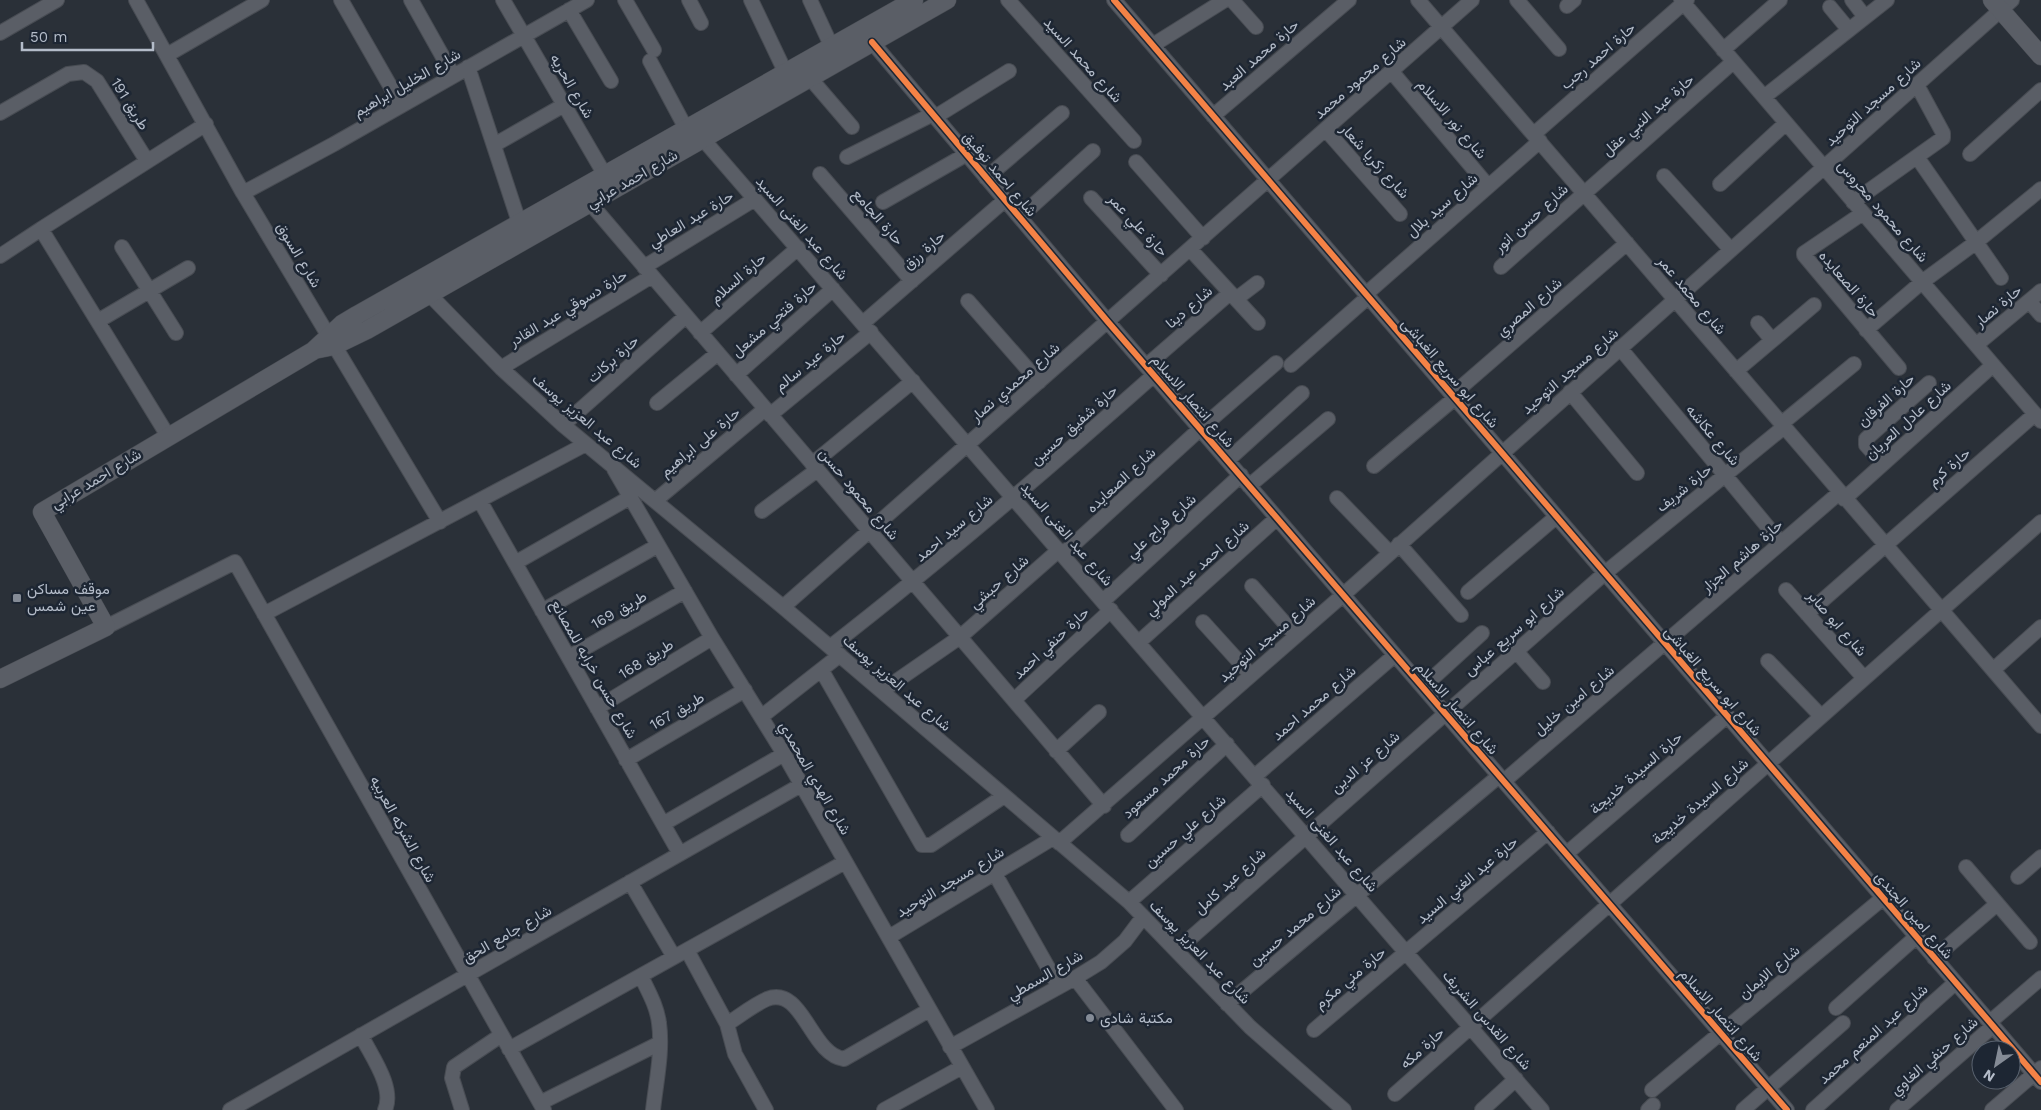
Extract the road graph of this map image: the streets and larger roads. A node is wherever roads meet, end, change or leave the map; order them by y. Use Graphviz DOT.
graph roads {
  1 [pos="57,0"];
  2 [pos="136,0"];
  3 [pos="262,0"];
  4 [pos="341,0"];
  5 [pos="411,0"];
  6 [pos="503,0"];
  7 [pos="587,0"];
  8 [pos="625,0"];
  9 [pos="689,0"];
  10 [pos="751,0"];
  11 [pos="810,0"];
  12 [pos="914,0"];
  13 [pos="947,0"];
  14 [pos="1008,0"];
  15 [pos="1114,0"];
  16 [pos="1225,0"];
  17 [pos="1232,0"];
  18 [pos="1349,0"];
  19 [pos="1418,0"];
  20 [pos="1472,0"];
  21 [pos="1517,0"];
  22 [pos="1780,0"];
  23 [pos="1852,0"];
  24 [pos="1886,0"];
  25 [pos="1684,1"];
  26 [pos="2002,3"];
  27 [pos="1830,7"];
  28 [pos="569,10"];
  29 [pos="1865,17"];
  30 [pos="701,23"];
  31 [pos="1256,27"];
  32 [pos="1442,27"];
  33 [pos="1849,30"];
  34 [pos="0,33"];
  35 [pos="524,36"];
  36 [pos="872,42"];
  37 [pos="1153,45"];
  38 [pos="1559,49"];
  39 [pos="1723,50"];
  40 [pos="834,54"];
  41 [pos="167,55"];
  42 [pos="2041,56"];
  43 [pos="1733,62"];
  44 [pos="468,66"];
  45 [pos="1009,71"];
  46 [pos="1392,72"];
  47 [pos="453,74"];
  48 [pos="810,78"];
  49 [pos="789,80"];
  50 [pos="611,81"];
  51 [pos="1917,85"];
  52 [pos="2041,90"];
  53 [pos="1764,97"];
  54 [pos="401,105"];
  55 [pos="564,105"];
  56 [pos="0,113"];
  57 [pos="1062,113"];
  58 [pos="934,116"];
  59 [pos="1213,116"];
  60 [pos="1786,123"];
  61 [pos="206,124"];
  62 [pos="852,127"];
  63 [pos="1326,130"];
  64 [pos="694,136"];
  65 [pos="1537,138"];
  66 [pos="1134,141"];
  67 [pos="494,144"];
  68 [pos="1093,151"];
  69 [pos="967,154"];
  70 [pos="1970,154"];
  71 [pos="848,157"];
  72 [pos="1917,157"];
  73 [pos="147,161"];
  74 [pos="1136,162"];
  75 [pos="1824,168"];
  76 [pos="604,173"];
  77 [pos="820,174"];
  78 [pos="1664,176"];
  79 [pos="986,178"];
  80 [pos="1268,180"];
  81 [pos="1720,184"];
  82 [pos="1488,186"];
  83 [pos="614,189"];
  84 [pos="2041,189"];
  85 [pos="243,193"];
  86 [pos="1584,193"];
  87 [pos="1091,198"];
  88 [pos="755,199"];
  89 [pos="1006,200"];
  90 [pos="883,202"];
  91 [pos="1853,202"];
  92 [pos="590,203"];
  93 [pos="1863,213"];
  94 [pos="1400,214"];
  95 [pos="1020,217"];
  96 [pos="520,222"];
  97 [pos="41,229"];
  98 [pos="1203,238"];
  99 [pos="1627,243"];
  100 [pos="1976,243"];
  101 [pos="122,246"];
  102 [pos="798,248"];
  103 [pos="1190,249"];
  104 [pos="1731,250"];
  105 [pos="0,256"];
  106 [pos="1500,267"];
  107 [pos="188,268"];
  108 [pos="648,271"];
  109 [pos="1161,275"];
  110 [pos="2001,278"];
  111 [pos="912,281"];
  112 [pos="1922,282"];
  113 [pos="1257,283"];
  114 [pos="833,289"];
  115 [pos="150,291"];
  116 [pos="2041,291"];
  117 [pos="429,294"];
  118 [pos="1367,295"];
  119 [pos="1233,296"];
  120 [pos="1675,299"];
  121 [pos="2029,300"];
  122 [pos="968,301"];
  123 [pos="1814,305"];
  124 [pos="2041,315"];
  125 [pos="686,316"];
  126 [pos="98,322"];
  127 [pos="1108,322"];
  128 [pos="1258,323"];
  129 [pos="1758,323"];
  130 [pos="867,328"];
  131 [pos="1866,330"];
  132 [pos="176,333"];
  133 [pos="700,333"];
  134 [pos="1772,340"];
  135 [pos="331,341"];
  136 [pos="1976,345"];
  137 [pos="1620,348"];
  138 [pos="718,353"];
  139 [pos="1276,363"];
  140 [pos="1854,364"];
  141 [pos="1291,365"];
  142 [pos="1993,365"];
  143 [pos="501,368"];
  144 [pos="1899,368"];
  145 [pos="1150,370"];
  146 [pos="1736,370"];
  147 [pos="736,374"];
  148 [pos="913,381"];
  149 [pos="1039,382"];
  150 [pos="1929,383"];
  151 [pos="1570,392"];
  152 [pos="1302,393"];
  153 [pos="1453,396"];
  154 [pos="657,403"];
  155 [pos="768,412"];
  156 [pos="2038,418"];
  157 [pos="1328,419"];
  158 [pos="563,425"];
  159 [pos="1782,425"];
  160 [pos="1200,428"];
  161 [pos="168,436"];
  162 [pos="586,444"];
  163 [pos="968,445"];
  164 [pos="1502,453"];
  165 [pos="1228,460"];
  166 [pos="611,464"];
  167 [pos="1883,464"];
  168 [pos="1374,466"];
  169 [pos="814,467"];
  170 [pos="1637,473"];
  171 [pos="1725,475"];
  172 [pos="1245,481"];
  173 [pos="1842,496"];
  174 [pos="629,498"];
  175 [pos="1337,498"];
  176 [pos="1015,499"];
  177 [pos="656,500"];
  178 [pos="480,501"];
  179 [pos="762,511"];
  180 [pos="1556,517"];
  181 [pos="1277,518"];
  182 [pos="440,522"];
  183 [pos="2041,522"];
  184 [pos="870,532"];
  185 [pos="1781,543"];
  186 [pos="1885,545"];
  187 [pos="657,546"];
  188 [pos="1395,548"];
  189 [pos="1061,552"];
  190 [pos="515,563"];
  191 [pos="1605,573"];
  192 [pos="913,583"];
  193 [pos="1252,586"];
  194 [pos="1786,590"];
  195 [pos="684,591"];
  196 [pos="1468,592"];
  197 [pos="1343,594"];
  198 [pos="1107,605"];
  199 [pos="783,607"];
  200 [pos="542,611"];
  201 [pos="1940,611"];
  202 [pos="264,614"];
  203 [pos="1807,614"];
  204 [pos="1462,616"];
  205 [pos="1203,622"];
  206 [pos="106,627"];
  207 [pos="2041,628"];
  208 [pos="1482,633"];
  209 [pos="1296,636"];
  210 [pos="712,638"];
  211 [pos="960,638"];
  212 [pos="1139,642"];
  213 [pos="1665,644"];
  214 [pos="835,651"];
  215 [pos="1516,651"];
  216 [pos="1395,655"];
  217 [pos="569,658"];
  218 [pos="1768,661"];
  219 [pos="1993,670"];
  220 [pos="822,671"];
  221 [pos="1251,675"];
  222 [pos="1,677"];
  223 [pos="1864,678"];
  224 [pos="1543,682"];
  225 [pos="1423,687"];
  226 [pos="745,690"];
  227 [pos="882,691"];
  228 [pos="1014,700"];
  229 [pos="597,708"];
  230 [pos="1099,712"];
  231 [pos="1445,713"];
  232 [pos="1727,716"];
  233 [pos="1821,716"];
  234 [pos="761,717"];
  235 [pos="1204,717"];
  236 [pos="2041,726"];
  237 [pos="1227,744"];
  238 [pos="1056,750"];
  239 [pos="784,754"];
  240 [pos="626,760"];
  241 [pos="1767,763"];
  242 [pos="1501,778"];
  243 [pos="1259,781"];
  244 [pos="801,785"];
  245 [pos="1004,796"];
  246 [pos="1104,806"];
  247 [pos="663,824"];
  248 [pos="1548,832"];
  249 [pos="1128,835"];
  250 [pos="1306,835"];
  251 [pos="1056,841"];
  252 [pos="680,854"];
  253 [pos="1566,854"];
  254 [pos="2041,857"];
  255 [pos="845,862"];
  256 [pos="1966,867"];
  257 [pos="995,874"];
  258 [pos="2018,877"];
  259 [pos="630,882"];
  260 [pos="1358,895"];
  261 [pos="1883,898"];
  262 [pos="1128,902"];
  263 [pos="1609,903"];
  264 [pos="1998,904"];
  265 [pos="1144,917"];
  266 [pos="889,937"];
  267 [pos="1916,937"];
  268 [pos="2030,942"];
  269 [pos="687,950"];
  270 [pos="1177,950"];
  271 [pos="1407,952"];
  272 [pos="674,957"];
  273 [pos="1934,958"];
  274 [pos="467,975"];
  275 [pos="640,976"];
  276 [pos="1075,978"];
  277 [pos="2041,978"];
  278 [pos="1956,983"];
  279 [pos="1059,987"];
  280 [pos="1227,1004"];
  281 [pos="1836,1008"];
  282 [pos="929,1010"];
  283 [pos="1843,1023"];
  284 [pos="727,1024"];
  285 [pos="1991,1024"];
  286 [pos="1471,1026"];
  287 [pos="1314,1030"];
  288 [pos="1721,1034"];
  289 [pos="361,1035"];
  290 [pos="500,1036"];
  291 [pos="660,1043"];
  292 [pos="950,1047"];
  293 [pos="509,1049"];
  294 [pos="962,1067"];
  295 [pos="2039,1075"];
  296 [pos="1516,1079"];
  297 [pos="1768,1088"];
  298 [pos="1652,1090"];
  299 [pos="1395,1094"];
  300 [pos="542,1106"];
  301 [pos="1337,1108"];
  302 [pos="230,1110"];
  303 [pos="385,1110"];
  304 [pos="462,1110"];
  305 [pos="652,1110"];
  306 [pos="766,1110"];
  307 [pos="884,1110"];
  308 [pos="987,1110"];
  309 [pos="1176,1110"];
  310 [pos="1482,1110"];
  311 [pos="1542,1110"];
  312 [pos="1743,1110"];
  313 [pos="1787,1110"];
  314 [pos="1812,1110"];
  315 [pos="1897,1110"];
  316 [pos="1992,1110"];
  1 -- 34 [label="street"];
  2 -- 41 [label="street, شارع السوق"];
  3 -- 41 [label="street"];
  4 -- 54 [label="street"];
  5 -- 47 [label="street"];
  6 -- 35 [label="street, شارع الحريه"];
  7 -- 28 [label="street, شارع الخليل ابراهيم"];
  8 -- 64 [label="street, شارع عبد الغنى السيد"];
  9 -- 30 [label="street"];
  10 -- 49 [label="street"];
  11 -- 40 [label="street"];
  12 -- 40 [label="street, شارع احمد عرابي"];
  13 -- 36 [label="street, شارع احمد عرابي"];
  14 -- 66 [label="street, شارع محمد السيد"];
  15 -- 37 [label="street, شارع ابو سريع الغباشى"];
  16 -- 37 [label="street"];
  17 -- 31 [label="street"];
  18 -- 59 [label="street, حارة محمد العبد"];
  19 -- 32 [label="street, شارع محمد عمر"];
  20 -- 32 [label="street, شارع محمود محمد"];
  21 -- 38 [label="street"];
  22 -- 39 [label="street"];
  23 -- 29 [label="street"];
  24 -- 29 [label="street"];
  25 -- 39 [label="street, شارع محمود محروس"];
  25 -- 65 [label="street, حارة احمد رجب"];
  26 -- 42 [label="street"];
  26 -- 51 [label="street, شارع مسجد التوحيد"];
  27 -- 33 [label="street"];
  28 -- 35 [label="street, شارع الخليل ابراهيم"];
  28 -- 50 [label="street"];
  29 -- 33 [label="street"];
  32 -- 46 [label="street, شارع محمود محمد"];
  32 -- 65 [label="street, شارع محمد عمر"];
  33 -- 53 [label="street"];
  35 -- 44 [label="street, شارع الخليل ابراهيم"];
  35 -- 55 [label="street, شارع الحريه"];
  36 -- 40 [label="street, شارع احمد عرابي"];
  36 -- 58 [label="street, شارع احمد توفيق"];
  37 -- 59 [label="street, شارع ابو سريع الغباشى"];
  39 -- 43 [label="street, شارع محمود محروس"];
  40 -- 48 [label="street, شارع احمد عرابي"];
  40 -- 49 [label="street, شارع احمد عرابي"];
  41 -- 61 [label="street, شارع السوق"];
  43 -- 53 [label="street, شارع محمود محروس"];
  43 -- 86 [label="street, حارة عبد النبي عقل"];
  44 -- 47 [label="street, شارع الخليل ابراهيم"];
  44 -- 67 [label="street"];
  45 -- 58 [label="street"];
  46 -- 63 [label="street, شارع محمود محمد"];
  46 -- 82 [label="street, شارع نور الاسلام"];
  47 -- 54 [label="street, شارع الخليل ابراهيم"];
  48 -- 49 [label="street, شارع احمد عرابي"];
  48 -- 62 [label="street"];
  49 -- 64 [label="street, شارع احمد عرابي"];
  51 -- 72 [label="street"];
  51 -- 75 [label="street, شارع مسجد التوحيد"];
  52 -- 70 [label="street"];
  53 -- 60 [label="street, شارع محمود محروس"];
  54 -- 85 [label="street, شارع الخليل ابراهيم"];
  55 -- 67 [label="street"];
  55 -- 76 [label="street, شارع الحريه"];
  56 -- 73 [label="street, طريق 191"];
  57 -- 79 [label="street"];
  58 -- 69 [label="street, شارع احمد توفيق"];
  58 -- 71 [label="street"];
  59 -- 80 [label="street, شارع ابو سريع الغباشى"];
  60 -- 75 [label="street, شارع محمود محروس"];
  60 -- 81 [label="street"];
  61 -- 73 [label="street"];
  61 -- 85 [label="street, شارع السوق"];
  63 -- 80 [label="street, شارع محمود محمد"];
  63 -- 94 [label="street, شارع زكريا شعار"];
  64 -- 76 [label="street, شارع احمد عرابي"];
  64 -- 83 [label="street, شارع احمد عرابي"];
  64 -- 88 [label="street, شارع عبد الغنى السيد"];
  65 -- 82 [label="street, شارع سيد بلال"];
  65 -- 86 [label="street, شارع محمد عمر"];
  67 -- 96 [label="street"];
  68 -- 95 [label="street"];
  69 -- 79 [label="street, شارع احمد توفيق"];
  69 -- 90 [label="street"];
  72 -- 91 [label="street"];
  72 -- 100 [label="street"];
  73 -- 97 [label="street"];
  74 -- 98 [label="street"];
  75 -- 91 [label="street, شارع محمود محروس"];
  75 -- 104 [label="street, شارع مسجد التوحيد"];
  76 -- 83 [label="street, شارع الحريه"];
  76 -- 96 [label="street, شارع احمد عرابي"];
  77 -- 111 [label="street, حارة الجامع"];
  78 -- 104 [label="street"];
  79 -- 89 [label="street, شارع احمد توفيق"];
  80 -- 98 [label="street, شارع محمدي نصار"];
  80 -- 118 [label="street, شارع ابو سريع الغباشى"];
  82 -- 118 [label="street, شارع سيد بلال"];
  83 -- 92 [label="street, شارع احمد عرابي"];
  84 -- 100 [label="street"];
  85 -- 135 [label="street, شارع السوق"];
  86 -- 99 [label="street, شارع محمد عمر"];
  86 -- 106 [label="street, شارع حسن انور"];
  87 -- 109 [label="street, حارة علي عمر"];
  88 -- 102 [label="street, شارع عبد الغنى السيد"];
  88 -- 108 [label="street, حارة عبد العاطي"];
  89 -- 95 [label="street, شارع احمد توفيق"];
  89 -- 111 [label="street, حارة رزق"];
  91 -- 93 [label="street, شارع محمود محروس"];
  92 -- 108 [label="street, شارع محمود حسن"];
  92 -- 117 [label="street, شارع احمد عرابي"];
  93 -- 112 [label="street, شارع محمود محروس"];
  93 -- 131 [label="street, حارة الصعايده"];
  95 -- 127 [label="street, شارع احمد توفيق"];
  96 -- 135 [label="street, شارع احمد عرابي"];
  97 -- 105 [label="street"];
  97 -- 126 [label="street"];
  98 -- 103 [label="street, شارع محمدي نصار"];
  99 -- 120 [label="street, شارع محمد عمر"];
  99 -- 153 [label="street, شارع المصري"];
  100 -- 110 [label="street"];
  100 -- 112 [label="street"];
  101 -- 115 [label="street"];
  102 -- 114 [label="street, شارع عبد الغنى السيد"];
  102 -- 133 [label="street, حارة السلام"];
  103 -- 109 [label="street, شارع محمدي نصار"];
  103 -- 119 [label="street"];
  104 -- 120 [label="street, شارع مسجد التوحيد"];
  107 -- 115 [label="street"];
  108 -- 125 [label="street, شارع محمود حسن"];
  108 -- 143 [label="street, حارة دسوقي عبد القادر"];
  109 -- 127 [label="street, شارع محمدي نصار"];
  111 -- 130 [label="street, حارة رزق"];
  112 -- 131 [label="street"];
  112 -- 136 [label="street, شارع محمود محروس"];
  113 -- 119 [label="street, شارع دينا"];
  114 -- 130 [label="street, شارع عبد الغنى السيد"];
  114 -- 147 [label="street, حارة فتحي مشعل"];
  115 -- 126 [label="street"];
  115 -- 132 [label="street"];
  116 -- 121 [label="street, حارة نصار"];
  117 -- 135 [label="street, شارع احمد عرابي"];
  117 -- 143 [label="street, شارع عبد العزيز يوسف"];
  118 -- 141 [label="street, شارع سيد بلال"];
  118 -- 153 [label="street, شارع ابو سريع الغباشى"];
  119 -- 128 [label="street"];
  119 -- 145 [label="street, شارع دينا"];
  120 -- 137 [label="street, شارع مسجد التوحيد"];
  120 -- 146 [label="street, شارع محمد عمر"];
  121 -- 124 [label="street"];
  121 -- 136 [label="street, حارة نصار"];
  122 -- 149 [label="street"];
  123 -- 134 [label="street"];
  125 -- 133 [label="street, شارع محمود حسن"];
  125 -- 158 [label="street, حارة بركات"];
  126 -- 161 [label="street"];
  127 -- 145 [label="street, شارع انتصار الاسلام"];
  127 -- 149 [label="street, شارع محمدي نصار"];
  129 -- 134 [label="street"];
  130 -- 148 [label="street, شارع عبد الغنى السيد"];
  130 -- 155 [label="street, حارة عيد سالم"];
  131 -- 144 [label="street, حارة الصعايده"];
  133 -- 138 [label="street, شارع محمود حسن"];
  134 -- 146 [label="street"];
  135 -- 161 [label="street, شارع احمد عرابي"];
  135 -- 182 [label="street, شارع السوق"];
  136 -- 142 [label="street, شارع محمود محروس"];
  137 -- 151 [label="street, شارع مسجد التوحيد"];
  137 -- 171 [label="street, شارع عكاشه"];
  138 -- 147 [label="street, شارع محمود حسن"];
  138 -- 154 [label="street"];
  139 -- 160 [label="street, شارع الصعايده"];
  140 -- 159 [label="street, حارة شريف"];
  142 -- 156 [label="street, شارع محمود محروس"];
  142 -- 167 [label="street, شارع عادل العريان"];
  143 -- 158 [label="street, شارع عبد العزيز يوسف"];
  145 -- 160 [label="street, شارع انتصار الاسلام"];
  145 -- 176 [label="street, حارة شفيق حسين"];
  146 -- 159 [label="street, شارع محمد عمر"];
  147 -- 155 [label="street, شارع محمود حسن"];
  148 -- 163 [label="street, شارع عبد الغنى السيد"];
  148 -- 169 [label="street"];
  149 -- 163 [label="street, شارع محمدي نصار"];
  150 -- 167 [label="street, حارة الفرقان"];
  151 -- 164 [label="street, شارع مسجد التوحيد"];
  151 -- 170 [label="street"];
  152 -- 165 [label="street"];
  153 -- 164 [label="street, شارع ابو سريع الغباشى"];
  153 -- 168 [label="street, شارع المصري"];
  155 -- 169 [label="street, شارع محمود حسن"];
  155 -- 177 [label="street, حارة على ابراهيم"];
  156 -- 186 [label="street, حارة كرم"];
  157 -- 172 [label="street, شارع فراج علي"];
  158 -- 162 [label="street, شارع عبد العزيز يوسف"];
  159 -- 171 [label="street, حارة شريف"];
  159 -- 173 [label="street, شارع محمد عمر"];
  160 -- 165 [label="street, شارع انتصار الاسلام"];
  160 -- 189 [label="street, شارع الصعايده"];
  161 -- 206 [label="street, شارع احمد عرابي"];
  162 -- 166 [label="street, شارع عبد العزيز يوسف"];
  162 -- 178 [label="street"];
  163 -- 176 [label="street, شارع عبد الغنى السيد"];
  163 -- 184 [label="street, شارع محمدي نصار"];
  164 -- 180 [label="street, شارع ابو سريع الغباشى"];
  164 -- 188 [label="street, شارع مسجد التوحيد"];
  165 -- 172 [label="street, شارع انتصار الاسلام"];
  166 -- 174 [label="street, شارع الهدي المحمدي"];
  166 -- 177 [label="street, شارع عبد العزيز يوسف"];
  167 -- 173 [label="street, شارع عادل العريان"];
  169 -- 179 [label="street"];
  169 -- 184 [label="street, شارع محمود حسن"];
  171 -- 185 [label="street, شارع عكاشه"];
  171 -- 191 [label="street, حارة شريف"];
  172 -- 181 [label="street, شارع انتصار الاسلام"];
  172 -- 198 [label="street, شارع فراج علي"];
  173 -- 185 [label="street, حارة هاشم الجزار"];
  173 -- 186 [label="street, شارع محمد عمر"];
  174 -- 187 [label="street, شارع الهدي المحمدي"];
  174 -- 190 [label="street"];
  175 -- 188 [label="street"];
  176 -- 189 [label="street, شارع عبد الغنى السيد"];
  176 -- 192 [label="street, شارع سيد احمد"];
  177 -- 199 [label="street, شارع عبد العزيز يوسف"];
  178 -- 182 [label="street"];
  178 -- 190 [label="street, شارع حسن خرابه للمصانع"];
  180 -- 191 [label="street, شارع ابو سريع الغباشى"];
  180 -- 196 [label="street"];
  181 -- 197 [label="street, شارع انتصار الاسلام"];
  181 -- 212 [label="street, شارع احمد عبد المولي"];
  182 -- 202 [label="street"];
  183 -- 201 [label="street, شارع السيدة خديجة"];
  184 -- 192 [label="street, شارع محمود حسن"];
  184 -- 199 [label="street, شارع محمدي نصار"];
  185 -- 213 [label="street, حارة هاشم الجزار"];
  186 -- 201 [label="street, شارع محمد عمر"];
  186 -- 203 [label="street, حارة كرم"];
  187 -- 195 [label="street, شارع الهدي المحمدي"];
  187 -- 200 [label="street"];
  188 -- 197 [label="street, شارع مسجد التوحيد"];
  188 -- 204 [label="street"];
  189 -- 198 [label="street, شارع عبد الغنى السيد"];
  189 -- 211 [label="street, شارع حبشي"];
  190 -- 200 [label="street, شارع حسن خرابه للمصانع"];
  191 -- 213 [label="street, شارع ابو سريع الغباشى"];
  191 -- 215 [label="street, شارع ابو سريع عباس"];
  192 -- 211 [label="street, شارع محمود حسن"];
  192 -- 214 [label="street, شارع سيد احمد"];
  193 -- 209 [label="street"];
  194 -- 203 [label="street, شارع ابو صابر"];
  195 -- 210 [label="street, شارع الهدي المحمدي"];
  195 -- 217 [label="street, طريق 169"];
  197 -- 209 [label="street, شارع مسجد التوحيد"];
  197 -- 216 [label="street, شارع انتصار الاسلام"];
  198 -- 212 [label="street, شارع عبد الغنى السيد"];
  198 -- 228 [label="street, حارة حنفي احمد"];
  199 -- 214 [label="street, شارع عبد العزيز يوسف"];
  200 -- 217 [label="street, شارع حسن خرابه للمصانع"];
  201 -- 219 [label="street, شارع محمد عمر"];
  201 -- 223 [label="street, شارع السيدة خديجة"];
  202 -- 206 [label="street, شارع الشركه العربيه"];
  202 -- 274 [label="street, شارع الشركه العربيه"];
  203 -- 223 [label="street, شارع ابو صابر"];
  205 -- 221 [label="street"];
  206 -- 222 [label="street"];
  207 -- 219 [label="street"];
  208 -- 225 [label="street"];
  209 -- 221 [label="street, شارع مسجد التوحيد"];
  210 -- 226 [label="street, شارع الهدي المحمدي"];
  210 -- 229 [label="street, طريق 168"];
  211 -- 227 [label="street, شارع حبشي"];
  211 -- 228 [label="street, شارع محمود حسن"];
  212 -- 235 [label="street, شارع عبد الغنى السيد"];
  213 -- 232 [label="street, شارع ابو سريع الغباشى"];
  213 -- 242 [label="street, شارع امين خليل"];
  214 -- 220 [label="street, شارع سيد احمد"];
  214 -- 227 [label="street, شارع عبد العزيز يوسف"];
  215 -- 224 [label="street"];
  215 -- 231 [label="street, شارع ابو سريع عباس"];
  216 -- 225 [label="street, شارع انتصار الاسلام"];
  216 -- 243 [label="street, شارع محمد احمد"];
  217 -- 229 [label="street, شارع حسن خرابه للمصانع"];
  218 -- 233 [label="street"];
  219 -- 236 [label="street, شارع محمد عمر"];
  220 -- 234 [label="street, شارع سيد احمد"];
  220 -- 245 [label="street"];
  221 -- 235 [label="street, شارع مسجد التوحيد"];
  223 -- 233 [label="street, شارع السيدة خديجة"];
  225 -- 231 [label="street, شارع انتصار الاسلام"];
  226 -- 234 [label="street, شارع الهدي المحمدي"];
  226 -- 240 [label="street, طريق 167"];
  227 -- 245 [label="street, شارع عبد العزيز يوسف"];
  228 -- 238 [label="street, شارع محمود حسن"];
  229 -- 240 [label="street, شارع حسن خرابه للمصانع"];
  230 -- 238 [label="street"];
  231 -- 242 [label="street, شارع انتصار الاسلام"];
  231 -- 250 [label="street, شارع عز الدين"];
  232 -- 241 [label="street, شارع ابو سريع الغباشى"];
  232 -- 253 [label="street, حارة السيدة خديجة"];
  233 -- 241 [label="street, شارع السيدة خديجة"];
  234 -- 239 [label="street, شارع الهدي المحمدي"];
  235 -- 237 [label="street, شارع عبد الغنى السيد"];
  235 -- 246 [label="street, شارع مسجد التوحيد"];
  237 -- 243 [label="street, شارع عبد الغنى السيد"];
  237 -- 249 [label="street, حارة محمد مسعود"];
  238 -- 246 [label="street, شارع محمود حسن"];
  239 -- 244 [label="street, شارع الهدي المحمدي"];
  239 -- 247 [label="street"];
  240 -- 247 [label="street, شارع حسن خرابه للمصانع"];
  241 -- 261 [label="street, شارع امين الجندى"];
  241 -- 263 [label="street, شارع السيدة خديجة"];
  242 -- 248 [label="street, شارع انتصار الاسلام"];
  242 -- 260 [label="street, شارع محمد حسين"];
  243 -- 250 [label="street, شارع عبد الغنى السيد"];
  243 -- 262 [label="street, شارع علي حسين"];
  244 -- 252 [label="street, شارع جامع الحق"];
  244 -- 255 [label="street, شارع الهدي المحمدي"];
  245 -- 251 [label="street, شارع عبد العزيز يوسف"];
  246 -- 251 [label="street, شارع مسجد التوحيد"];
  247 -- 252 [label="street, شارع حسن خرابه للمصانع"];
  248 -- 253 [label="street, شارع انتصار الاسلام"];
  248 -- 271 [label="street, حارة عبد الغني السيد"];
  250 -- 260 [label="street, شارع عبد الغنى السيد"];
  250 -- 270 [label="street, شارع عيد كامل"];
  251 -- 257 [label="street, شارع مسجد التوحيد"];
  251 -- 262 [label="street, شارع عبد العزيز يوسف"];
  252 -- 259 [label="street, شارع جامع الحق"];
  253 -- 263 [label="street, شارع انتصار الاسلام"];
  254 -- 258 [label="street"];
  255 -- 266 [label="street, شارع الهدي المحمدي"];
  255 -- 269 [label="street"];
  256 -- 264 [label="street"];
  257 -- 266 [label="street, شارع مسجد التوحيد"];
  257 -- 279 [label="street"];
  259 -- 272 [label="street"];
  259 -- 274 [label="street, شارع جامع الحق"];
  260 -- 271 [label="street, شارع عبد الغنى السيد"];
  260 -- 280 [label="street, شارع محمد حسين"];
  261 -- 267 [label="street, شارع امين الجندى"];
  261 -- 288 [label="street, شارع الايمان"];
  262 -- 265 [label="street, شارع عبد العزيز يوسف"];
  263 -- 286 [label="street, شارع السيدة خديجة"];
  263 -- 288 [label="street, شارع انتصار الاسلام"];
  264 -- 268 [label="street"];
  264 -- 273 [label="street"];
  265 -- 270 [label="street, شارع عبد العزيز يوسف"];
  265 -- 276 [label="street, شارع السمطي"];
  266 -- 282 [label="street, شارع الهدي المحمدي"];
  267 -- 273 [label="street, شارع امين الجندى"];
  267 -- 281 [label="street"];
  269 -- 272 [label="street"];
  269 -- 284 [label="street"];
  270 -- 280 [label="street, شارع عبد العزيز يوسف"];
  271 -- 286 [label="street, شارع القدس الشريف"];
  271 -- 287 [label="street, حارة مني مكرم"];
  272 -- 275 [label="street"];
  273 -- 278 [label="street, شارع امين الجندى"];
  274 -- 289 [label="street, شارع جامع الحق"];
  274 -- 290 [label="street, شارع الشركه العربيه"];
  275 -- 291 [label="street"];
  275 -- 293 [label="street"];
  276 -- 279 [label="street, شارع السمطي"];
  276 -- 309 [label="street"];
  277 -- 285 [label="street, شارع حنفي الغاوي"];
  278 -- 285 [label="street, شارع امين الجندى"];
  278 -- 314 [label="street, شارع عبد المنعم محمد"];
  279 -- 292 [label="street, شارع السمطي"];
  280 -- 301 [label="street, شارع عبد العزيز يوسف"];
  282 -- 284 [label="street"];
  282 -- 292 [label="street, شارع الهدي المحمدي"];
  283 -- 297 [label="street"];
  284 -- 306 [label="street"];
  285 -- 295 [label="street, شارع امين الجندى"];
  285 -- 315 [label="street, شارع حنفي الغاوي"];
  286 -- 296 [label="street, شارع القدس الشريف"];
  286 -- 299 [label="street, حارة مكه"];
  288 -- 297 [label="street, شارع انتصار الاسلام"];
  288 -- 298 [label="street, شارع الايمان"];
  289 -- 302 [label="street, شارع جامع الحق"];
  289 -- 303 [label="street"];
  290 -- 293 [label="street, شارع الشركه العربيه"];
  290 -- 304 [label="street"];
  291 -- 300 [label="street"];
  291 -- 305 [label="street"];
  292 -- 294 [label="street, شارع الهدي المحمدي"];
  293 -- 300 [label="street, شارع الشركه العربيه"];
  294 -- 307 [label="street"];
  294 -- 308 [label="street, شارع الهدي المحمدي"];
  295 -- 316 [label="street"];
  296 -- 310 [label="street"];
  296 -- 311 [label="street, شارع القدس الشريف"];
  297 -- 312 [label="street"];
  297 -- 313 [label="street, شارع انتصار الاسلام"];
}
